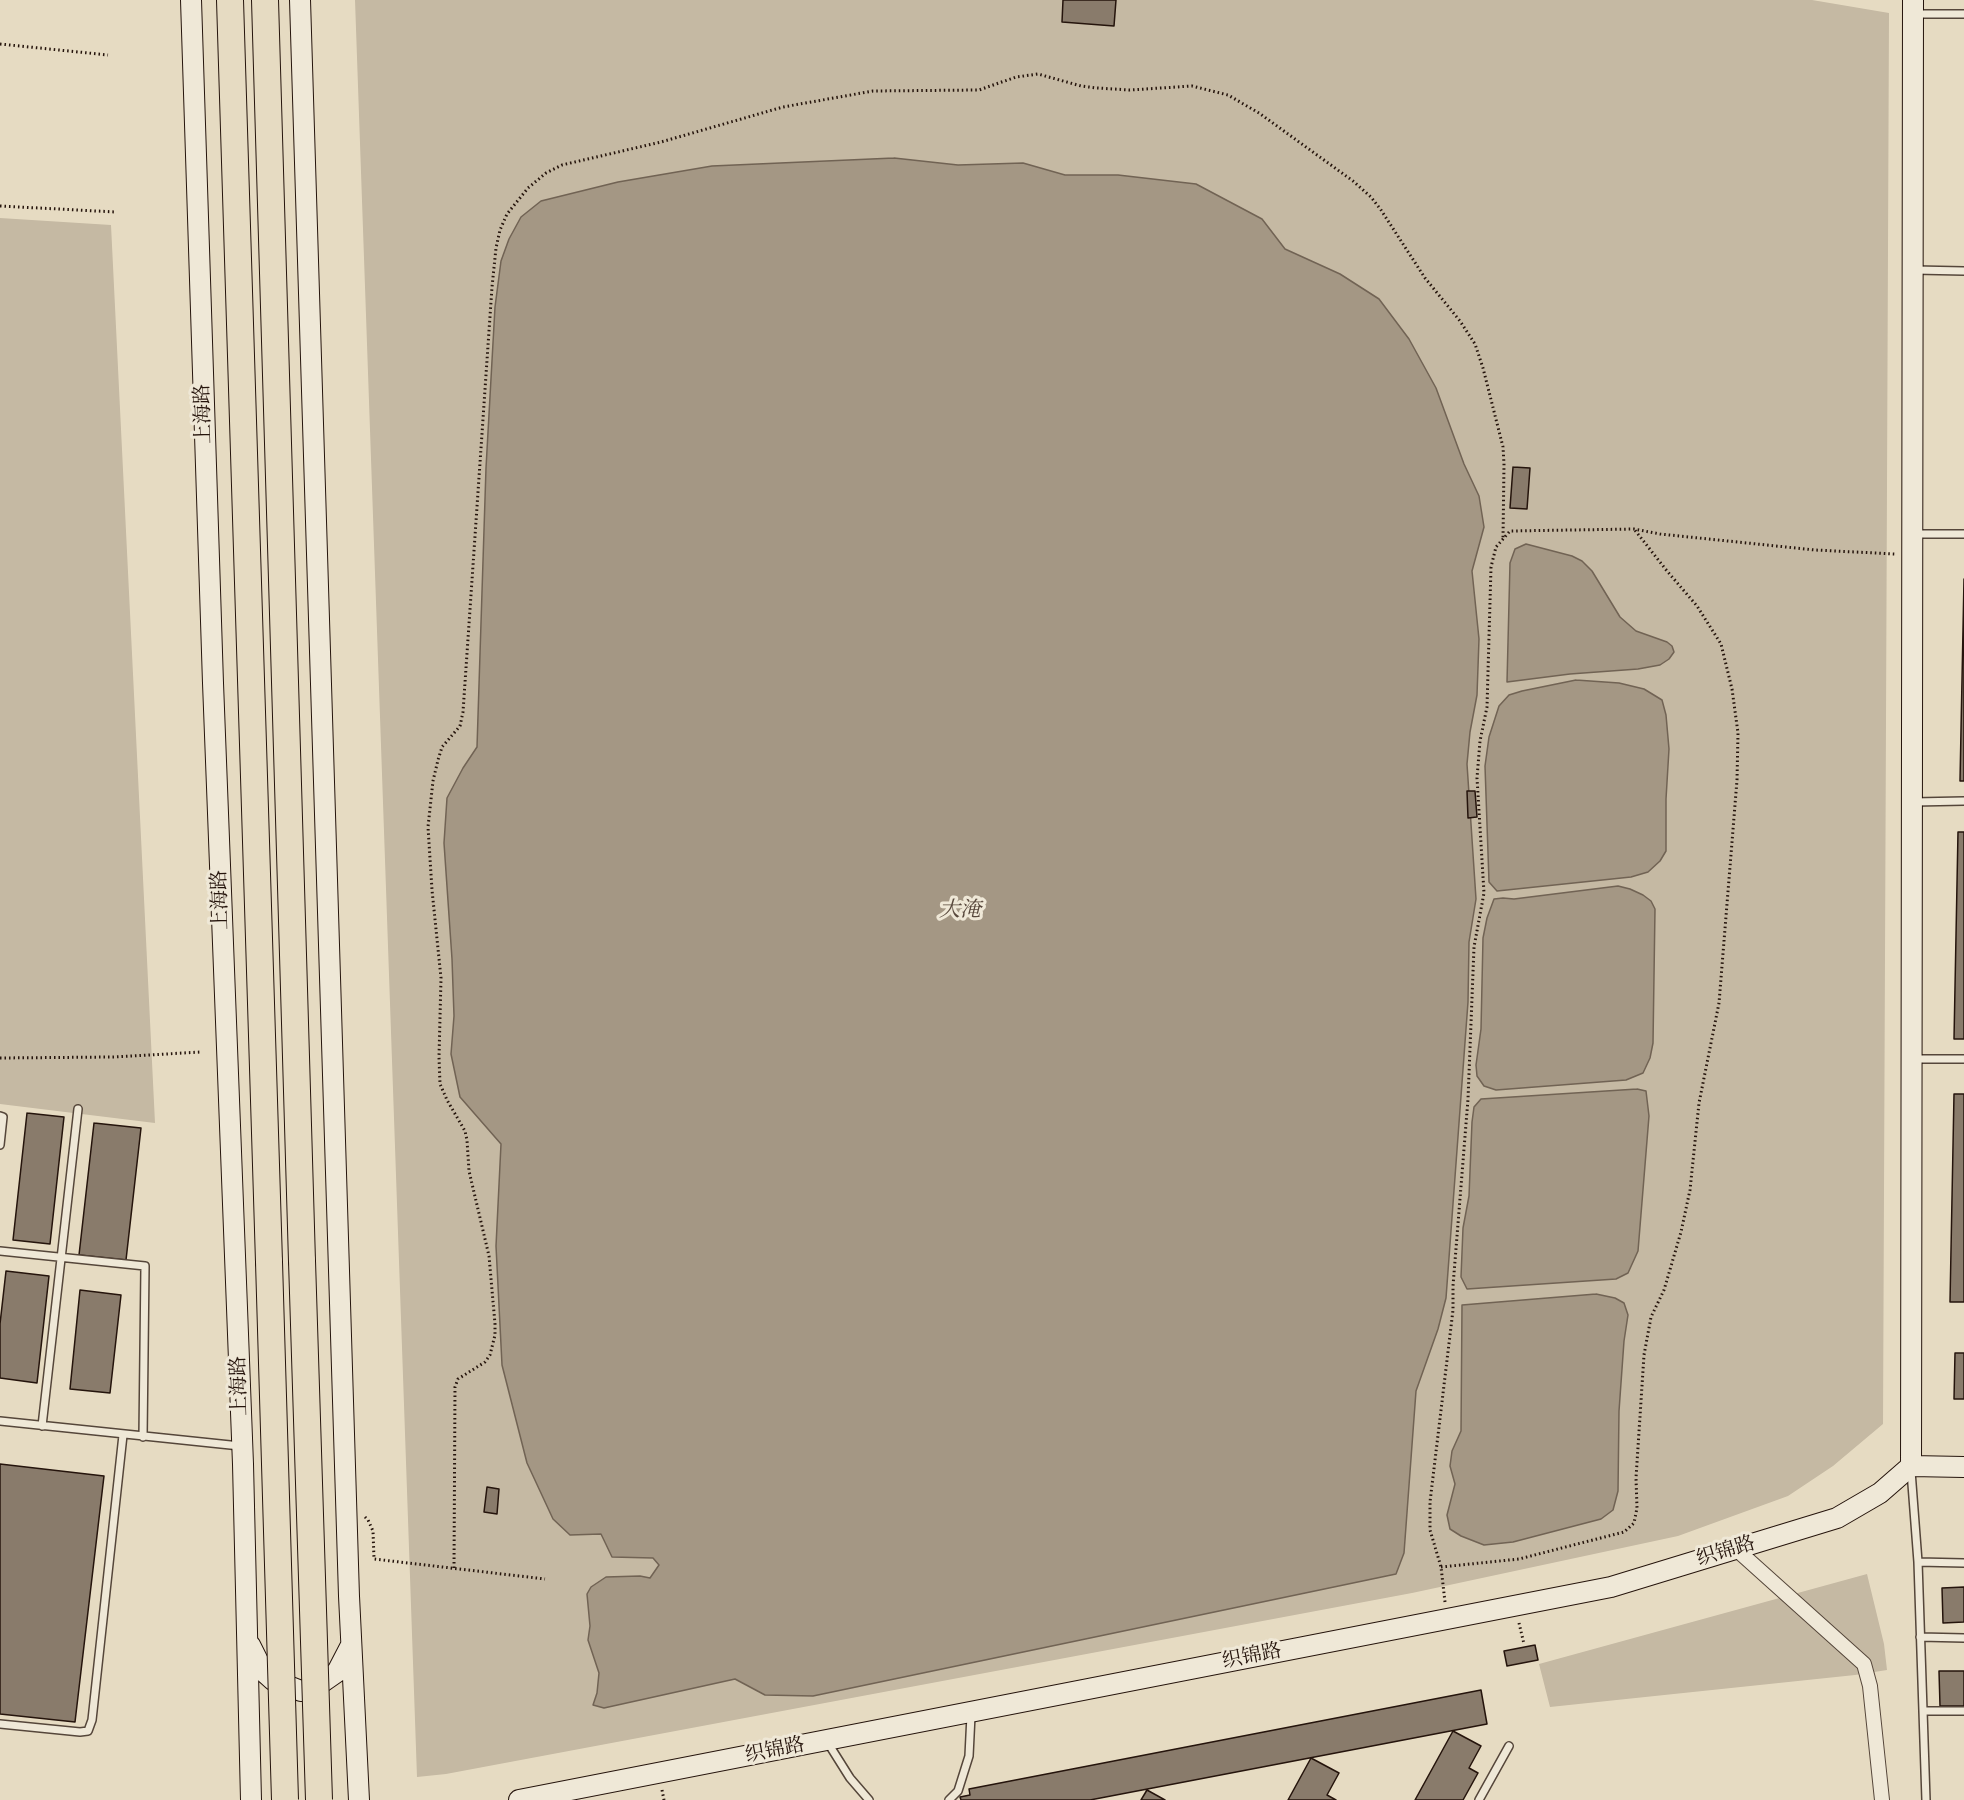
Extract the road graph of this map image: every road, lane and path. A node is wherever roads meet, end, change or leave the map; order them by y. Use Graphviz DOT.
graph roads {
  1 [pos="191,0"];
  2 [pos="230,0"];
  3 [pos="265,0"];
  4 [pos="300,0"];
  5 [pos="1913,7"];
  6 [pos="1964,14"];
  7 [pos="0,44"];
  8 [pos="108,55"];
  9 [pos="0,206"];
  10 [pos="116,212"];
  11 [pos="1913,270"];
  12 [pos="1964,271"];
  13 [pos="1634,529"];
  14 [pos="1912,534"];
  15 [pos="1964,534"];
  16 [pos="1503,539"];
  17 [pos="1912,555"];
  18 [pos="1964,801"];
  19 [pos="1912,802"];
  20 [pos="201,1052"];
  21 [pos="0,1058"];
  22 [pos="1911,1059"];
  23 [pos="1964,1059"];
  24 [pos="78,1109"];
  25 [pos="0,1116"];
  26 [pos="0,1145"];
  27 [pos="0,1251"];
  28 [pos="60,1257"];
  29 [pos="0,1421"];
  30 [pos="42,1426"];
  31 [pos="123,1435"];
  32 [pos="143,1437"];
  33 [pos="243,1447"];
  34 [pos="1911,1466"];
  35 [pos="1964,1467"];
  36 [pos="346,1515"];
  37 [pos="1736,1549"];
  38 [pos="1918,1562"];
  39 [pos="1964,1563"];
  40 [pos="1441,1567"];
  41 [pos="454,1568"];
  42 [pos="545,1579"];
  43 [pos="1446,1619"];
  44 [pos="1920,1637"];
  45 [pos="1964,1638"];
  46 [pos="247,1640"];
  47 [pos="351,1644"];
  48 [pos="1923,1711"];
  49 [pos="1964,1711"];
  50 [pos="971,1712"];
  51 [pos="0,1724"];
  52 [pos="827,1741"];
  53 [pos="1509,1746"];
  54 [pos="251,1800"];
  55 [pos="285,1800"];
  56 [pos="319,1800"];
  57 [pos="359,1800"];
  58 [pos="519,1800"];
  59 [pos="869,1800"];
  60 [pos="949,1800"];
  61 [pos="1479,1800"];
  62 [pos="1882,1800"];
  63 [pos="1926,1800"];
  1 -- 33 [label="main road, 上海路"];
  2 -- 55 [label="highway, 上海路, bridge"];
  3 -- 56 [label="highway, bridge"];
  4 -- 36 [label="main road"];
  5 -- 6 [label="lane"];
  5 -- 11 [label="main road"];
  7 -- 8 [label="path"];
  9 -- 10 [label="path"];
  11 -- 12 [label="lane"];
  11 -- 14 [label="main road"];
  13 -- 16 [label="path"];
  13 -- 17 [label="path"];
  13 -- 40 [label="path"];
  14 -- 15 [label="lane"];
  14 -- 17 [label="main road"];
  16 -- 40 [label="path"];
  16 -- 41 [label="path"];
  17 -- 19 [label="main road"];
  18 -- 19 [label="lane"];
  19 -- 22 [label="main road"];
  20 -- 21 [label="path"];
  22 -- 23 [label="lane"];
  22 -- 34 [label="main road"];
  24 -- 28 [label="lane"];
  25 -- 26 [label="lane"];
  27 -- 28 [label="lane"];
  28 -- 30 [label="lane"];
  28 -- 32 [label="lane"];
  29 -- 30 [label="lane"];
  30 -- 31 [label="lane"];
  31 -- 32 [label="lane"];
  31 -- 51 [label="lane"];
  32 -- 33 [label="lane"];
  33 -- 46 [label="main road, 上海路"];
  34 -- 35 [label="main road"];
  34 -- 37 [label="main road, 织锦路"];
  34 -- 38 [label="lane"];
  36 -- 41 [label="path"];
  36 -- 47 [label="main road"];
  37 -- 43 [label="main road, 织锦路"];
  37 -- 62 [label="street"];
  38 -- 39 [label="lane"];
  38 -- 44 [label="lane"];
  40 -- 43 [label="path"];
  41 -- 42 [label="path"];
  43 -- 50 [label="main road, 织锦路"];
  44 -- 45 [label="lane"];
  44 -- 48 [label="lane"];
  46 -- 47 [label="main road"];
  46 -- 54 [label="main road, 上海路"];
  47 -- 57 [label="main road"];
  48 -- 49 [label="lane"];
  48 -- 63 [label="lane"];
  50 -- 52 [label="main road, 织锦路"];
  50 -- 60 [label="lane"];
  52 -- 58 [label="main road, 织锦路"];
  52 -- 59 [label="lane"];
  53 -- 61 [label="lane"];
}
